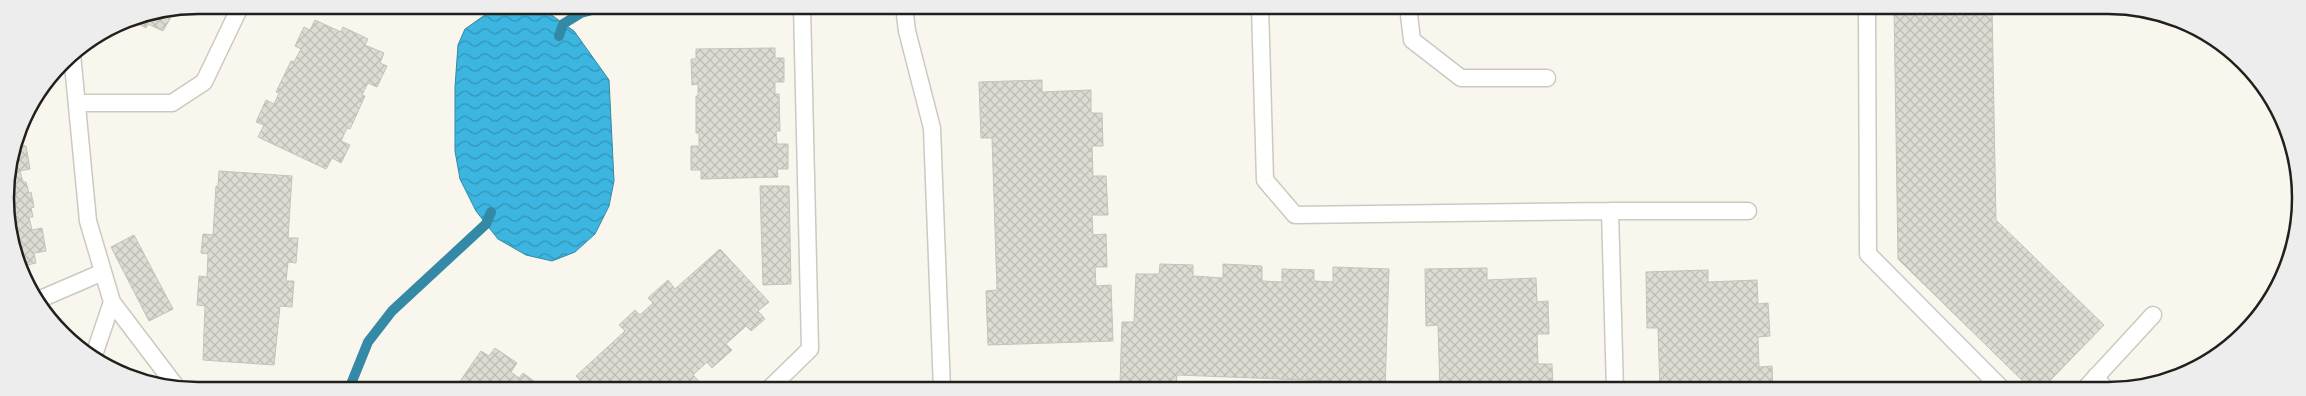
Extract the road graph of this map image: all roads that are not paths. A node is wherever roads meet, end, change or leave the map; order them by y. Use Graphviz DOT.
graph roads {
  1 [pos="237,14"];
  2 [pos="802,14"];
  3 [pos="905,14"];
  4 [pos="1260,14"];
  5 [pos="1409,14"];
  6 [pos="1867,14"];
  7 [pos="73,63"];
  8 [pos="1547,78"];
  9 [pos="77,102"];
  10 [pos="1610,211"];
  11 [pos="1748,211"];
  12 [pos="103,272"];
  13 [pos="43,298"];
  14 [pos="112,302"];
  15 [pos="2153,315"];
  16 [pos="95,351"];
  17 [pos="2096,376"];
  18 [pos="172,381"];
  19 [pos="776,382"];
  20 [pos="942,382"];
  21 [pos="1615,382"];
  22 [pos="1995,382"];
  23 [pos="2090,382"];
  24 [pos="2100,382"];
  1 -- 9 [label="lane"];
  2 -- 19 [label="lane"];
  3 -- 20 [label="lane"];
  4 -- 10 [label="lane"];
  5 -- 8 [label="lane"];
  6 -- 22 [label="lane"];
  7 -- 9 [label="lane"];
  9 -- 12 [label="lane"];
  10 -- 11 [label="lane"];
  10 -- 21 [label="lane"];
  12 -- 13 [label="lane"];
  12 -- 14 [label="lane"];
  14 -- 16 [label="lane"];
  14 -- 18 [label="lane"];
  15 -- 17 [label="lane"];
  17 -- 23 [label="lane"];
  17 -- 24 [label="lane"];
}
